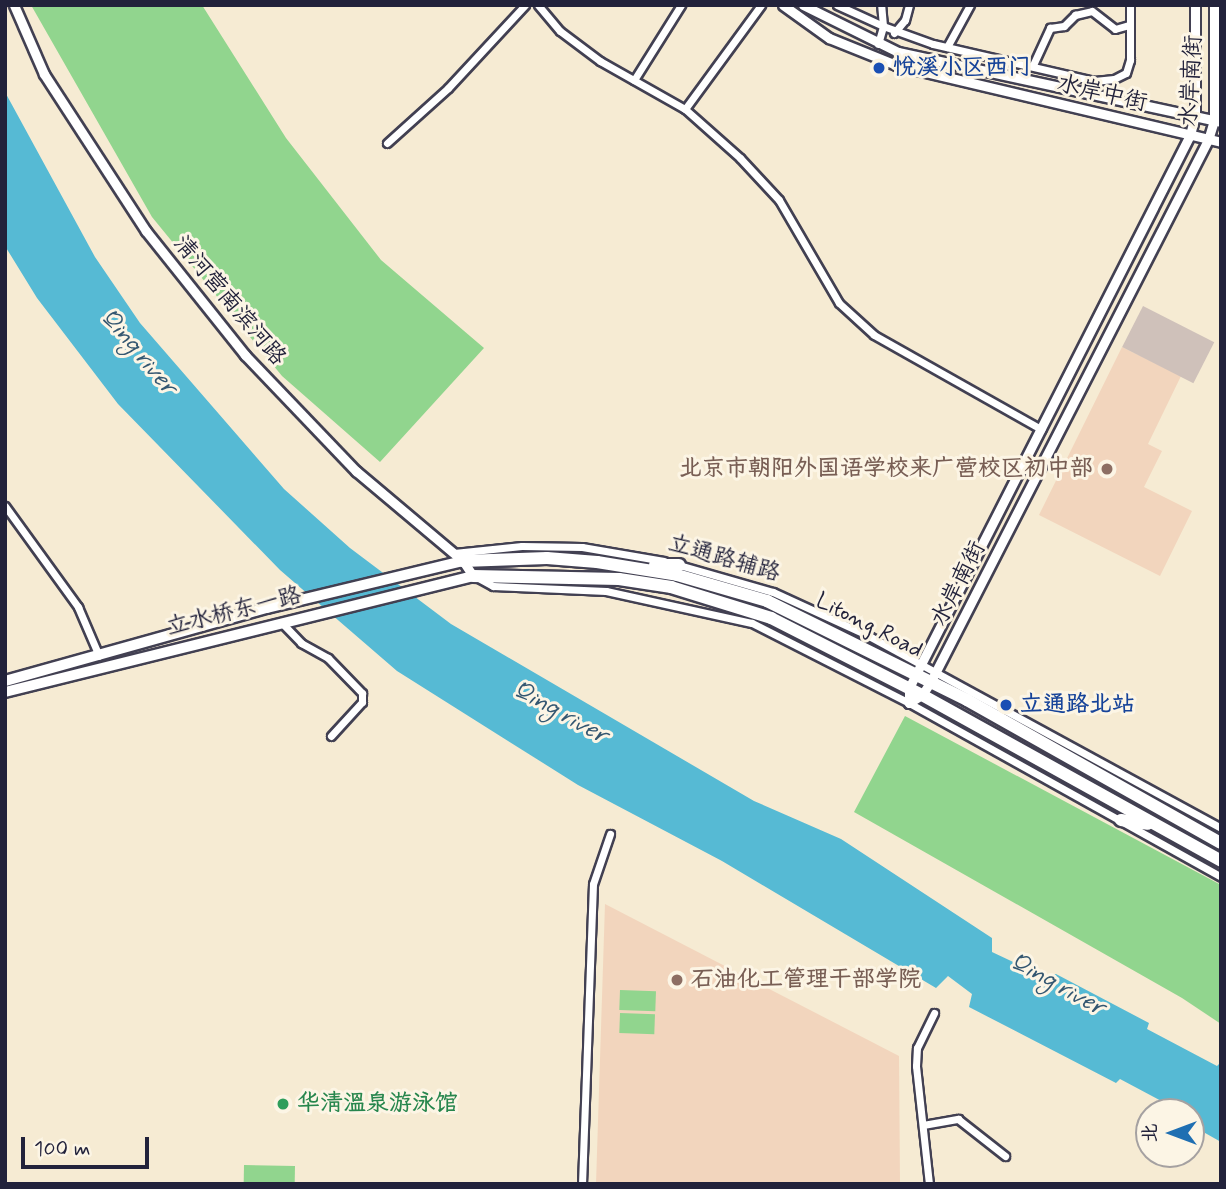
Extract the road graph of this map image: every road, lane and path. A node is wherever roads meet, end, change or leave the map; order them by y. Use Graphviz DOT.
graph roads {
  1 [pos="14,5"];
  2 [pos="525,5"];
  3 [pos="538,5"];
  4 [pos="681,5"];
  5 [pos="761,5"];
  6 [pos="783,5"];
  7 [pos="803,5"];
  8 [pos="837,5"];
  9 [pos="881,5"];
  10 [pos="909,5"];
  11 [pos="970,5"];
  12 [pos="1130,5"];
  13 [pos="1195,5"];
  14 [pos="1214,5"];
  15 [pos="1092,8"];
  16 [pos="1129,25"];
  17 [pos="883,26"];
  18 [pos="894,33"];
  19 [pos="878,44"];
  20 [pos="947,47"];
  21 [pos="1033,65"];
  22 [pos="634,80"];
  23 [pos="685,109"];
  24 [pos="1195,115"];
  25 [pos="1217,121"];
  26 [pos="1190,135"];
  27 [pos="1208,140"];
  28 [pos="1221,142"];
  29 [pos="387,143"];
  30 [pos="1041,429"];
  31 [pos="5,506"];
  32 [pos="458,557"];
  33 [pos="679,565"];
  34 [pos="626,566"];
  35 [pos="473,576"];
  36 [pos="281,622"];
  37 [pos="99,656"];
  38 [pos="919,669"];
  39 [pos="933,676"];
  40 [pos="5,681"];
  41 [pos="909,688"];
  42 [pos="5,692"];
  43 [pos="922,695"];
  44 [pos="909,703"];
  45 [pos="331,736"];
  46 [pos="1069,745"];
  47 [pos="1082,764"];
  48 [pos="1121,820"];
  49 [pos="1155,825"];
  50 [pos="1221,828"];
  51 [pos="610,834"];
  52 [pos="1221,843"];
  53 [pos="1221,861"];
  54 [pos="1221,877"];
  55 [pos="934,1013"];
  56 [pos="923,1125"];
  57 [pos="1005,1156"];
  58 [pos="582,1184"];
  59 [pos="929,1184"];
  1 -- 32 [label="street, 清河营南滨河路"];
  2 -- 29 [label="street"];
  3 -- 22 [label="street"];
  4 -- 22 [label="street"];
  5 -- 23 [label="street"];
  6 -- 26 [label="street, 水岸中街"];
  7 -- 19 [label="street, 水岸中街"];
  8 -- 17 [label="street"];
  9 -- 17 [label="street"];
  10 -- 18 [label="street"];
  11 -- 20 [label="street"];
  12 -- 16 [label="street"];
  13 -- 24 [label="street, 水岸南街"];
  14 -- 25 [label="street, 水岸南街"];
  15 -- 16 [label="street"];
  15 -- 21 [label="street"];
  16 -- 21 [label="street"];
  17 -- 18 [label="street"];
  17 -- 19 [label="street"];
  18 -- 20 [label="street"];
  19 -- 24 [label="street, 水岸中街"];
  20 -- 21 [label="street"];
  22 -- 23 [label="street"];
  23 -- 30 [label="street"];
  24 -- 25 [label="street, 水岸中街"];
  24 -- 26 [label="street, 水岸南街"];
  25 -- 27 [label="street, 水岸南街"];
  26 -- 27 [label="street, 水岸中街"];
  26 -- 30 [label="street, 水岸南街"];
  27 -- 28 [label="street, 水岸中街"];
  27 -- 39 [label="street, 水岸南街"];
  30 -- 38 [label="street, 水岸南街"];
  31 -- 37 [label="street"];
  32 -- 33 [label="street, 立通路辅路"];
  32 -- 34 [label="main road, Litong Road"];
  32 -- 35 [label="street, 清河营南滨河路"];
  32 -- 37 [label="main road, 立水桥东一路"];
  33 -- 34 [label="main road"];
  33 -- 38 [label="street, 立通路辅路"];
  34 -- 38 [label="main road, Litong Road"];
  35 -- 36 [label="main road, 立水桥东一路"];
  35 -- 41 [label="main road, Litong Road"];
  35 -- 44 [label="street"];
  36 -- 42 [label="main road, 立水桥东一路"];
  36 -- 45 [label="street"];
  37 -- 40 [label="main road, 立水桥东一路"];
  38 -- 39 [label="main road, Litong Road"];
  38 -- 41 [label="street, 水岸南街"];
  39 -- 43 [label="street, 水岸南街"];
  39 -- 46 [label="street"];
  39 -- 47 [label="main road, Litong Road"];
  41 -- 43 [label="main road, Litong Road"];
  41 -- 44 [label="street, 水岸南街"];
  43 -- 44 [label="street, 水岸南街"];
  43 -- 49 [label="main road, Litong Road"];
  44 -- 48 [label="street"];
  46 -- 47 [label="main road"];
  46 -- 50 [label="street"];
  47 -- 52 [label="main road, Litong Road"];
  48 -- 49 [label="main road"];
  48 -- 54 [label="street"];
  49 -- 53 [label="main road, Litong Road"];
  51 -- 58 [label="street"];
  55 -- 56 [label="street"];
  56 -- 57 [label="street"];
  56 -- 59 [label="street"];
}
